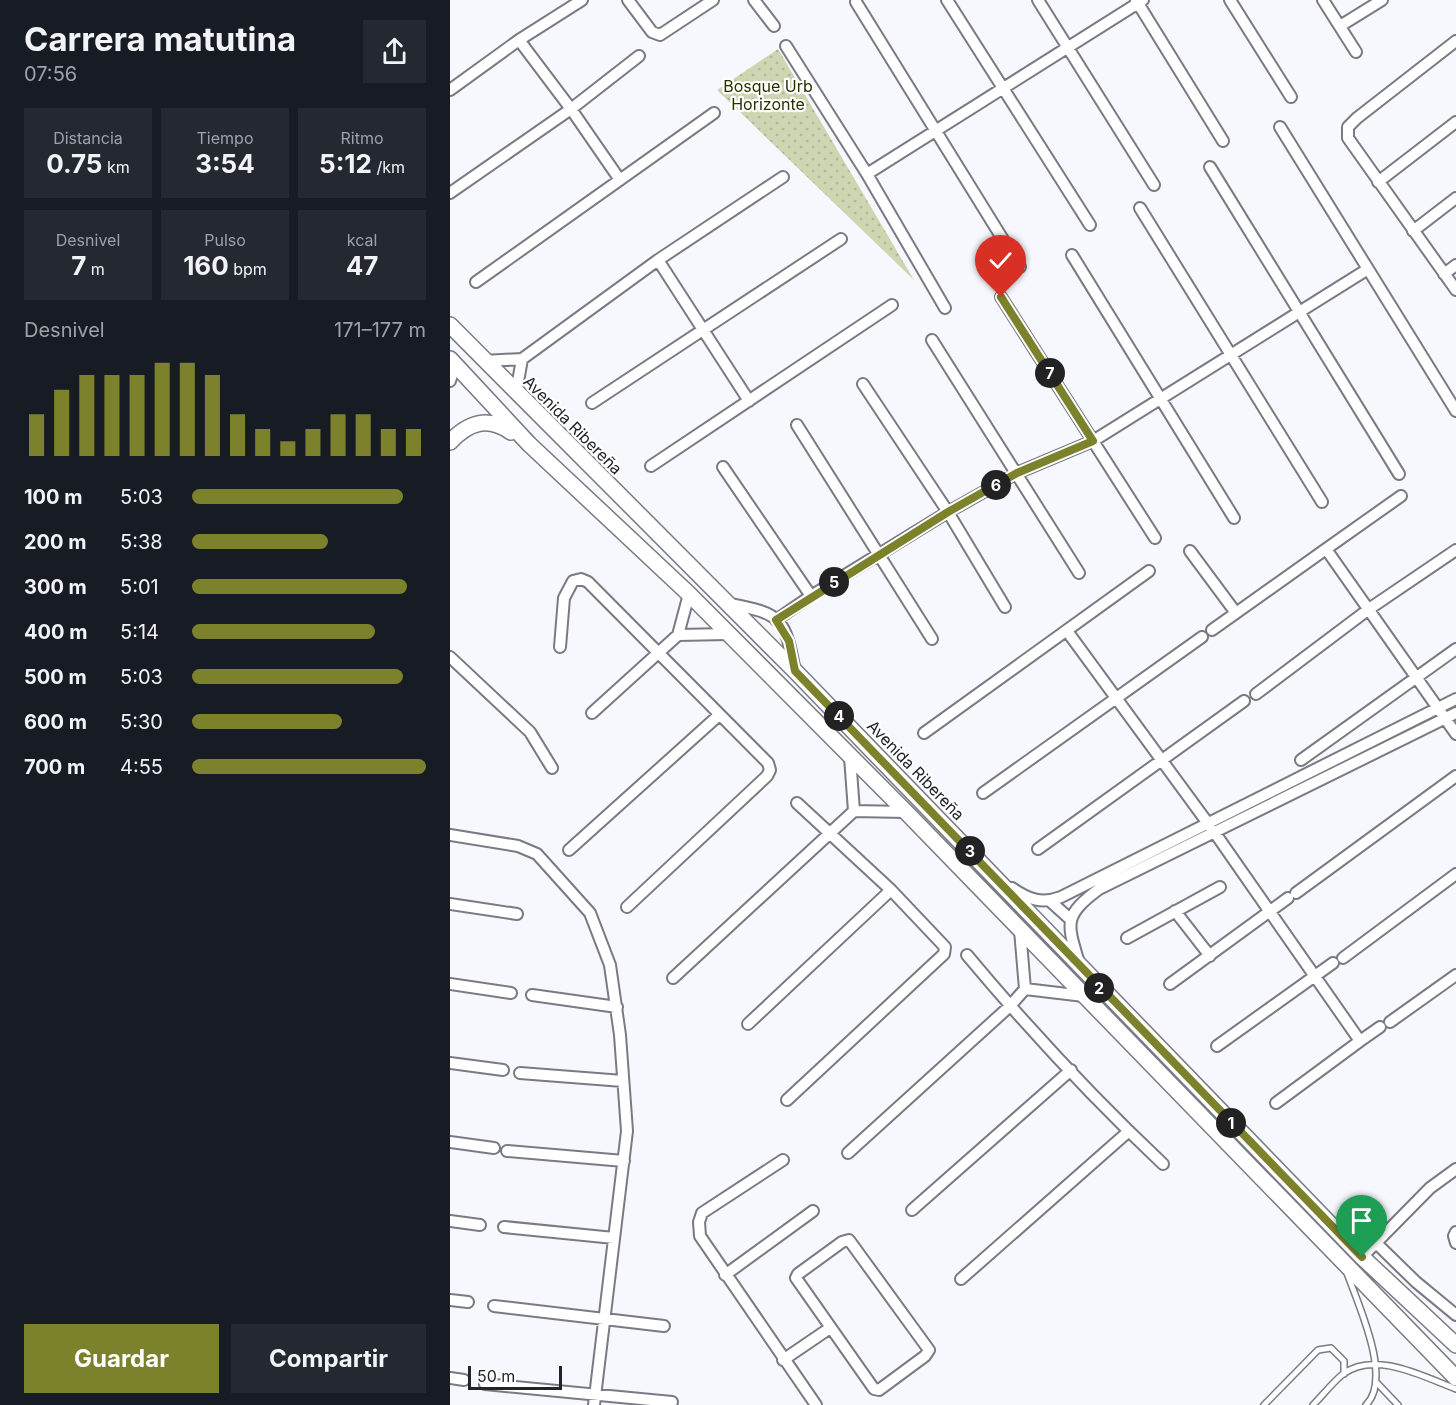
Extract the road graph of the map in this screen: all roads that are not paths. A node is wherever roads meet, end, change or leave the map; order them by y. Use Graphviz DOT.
graph roads {
  1 [pos="582,0"];
  2 [pos="628,0"];
  3 [pos="713,0"];
  4 [pos="754,0"];
  5 [pos="947,0"];
  6 [pos="1038,0"];
  7 [pos="1230,0"];
  8 [pos="1323,0"];
  9 [pos="1382,0"];
  10 [pos="1139,1"];
  11 [pos="856,2"];
  12 [pos="774,26"];
  13 [pos="1340,26"];
  14 [pos="519,40"];
  15 [pos="1456,41"];
  16 [pos="786,46"];
  17 [pos="1066,48"];
  18 [pos="1356,52"];
  19 [pos="639,56"];
  20 [pos="1003,87"];
  21 [pos="450,90"];
  22 [pos="1291,97"];
  23 [pos="571,109"];
  24 [pos="714,113"];
  25 [pos="1456,122"];
  26 [pos="1280,126"];
  27 [pos="935,130"];
  28 [pos="1223,141"];
  29 [pos="1210,167"];
  30 [pos="867,174"];
  31 [pos="783,177"];
  32 [pos="620,180"];
  33 [pos="1378,182"];
  34 [pos="1154,185"];
  35 [pos="450,193"];
  36 [pos="1456,198"];
  37 [pos="1140,208"];
  38 [pos="1090,225"];
  39 [pos="1413,231"];
  40 [pos="841,239"];
  41 [pos="1072,255"];
  42 [pos="658,260"];
  43 [pos="1456,264"];
  44 [pos="1020,267"];
  45 [pos="1368,269"];
  46 [pos="1444,274"];
  47 [pos="476,282"];
  48 [pos="1456,290"];
  49 [pos="1001,297"];
  50 [pos="892,305"];
  51 [pos="945,308"];
  52 [pos="1301,312"];
  53 [pos="450,325"];
  54 [pos="705,328"];
  55 [pos="932,340"];
  56 [pos="1232,355"];
  57 [pos="522,359"];
  58 [pos="484,361"];
  59 [pos="453,362"];
  60 [pos="450,381"];
  61 [pos="863,384"];
  62 [pos="516,393"];
  63 [pos="1163,400"];
  64 [pos="749,401"];
  65 [pos="592,403"];
  66 [pos="1456,411"];
  67 [pos="796,425"];
  68 [pos="1093,441"];
  69 [pos="450,442"];
  70 [pos="529,444"];
  71 [pos="651,466"];
  72 [pos="723,467"];
  73 [pos="1017,473"];
  74 [pos="1400,474"];
  75 [pos="1401,496"];
  76 [pos="1322,502"];
  77 [pos="948,512"];
  78 [pos="1234,518"];
  79 [pos="1155,538"];
  80 [pos="1326,549"];
  81 [pos="1456,550"];
  82 [pos="1190,551"];
  83 [pos="879,554"];
  84 [pos="1149,571"];
  85 [pos="1079,573"];
  86 [pos="689,594"];
  87 [pos="812,596"];
  88 [pos="729,604"];
  89 [pos="1005,607"];
  90 [pos="1369,609"];
  91 [pos="1236,613"];
  92 [pos="776,620"];
  93 [pos="1212,630"];
  94 [pos="1067,631"];
  95 [pos="727,634"];
  96 [pos="678,635"];
  97 [pos="1202,638"];
  98 [pos="932,639"];
  99 [pos="560,647"];
  100 [pos="1456,649"];
  101 [pos="660,654"];
  102 [pos="450,657"];
  103 [pos="795,671"];
  104 [pos="1417,677"];
  105 [pos="1256,693"];
  106 [pos="1117,697"];
  107 [pos="1456,699"];
  108 [pos="1244,701"];
  109 [pos="1438,708"];
  110 [pos="592,713"];
  111 [pos="1456,713"];
  112 [pos="718,716"];
  113 [pos="1445,718"];
  114 [pos="924,733"];
  115 [pos="1456,735"];
  116 [pos="850,757"];
  117 [pos="1301,760"];
  118 [pos="1162,761"];
  119 [pos="552,768"];
  120 [pos="1456,776"];
  121 [pos="983,793"];
  122 [pos="797,802"];
  123 [pos="854,811"];
  124 [pos="906,812"];
  125 [pos="1208,823"];
  126 [pos="828,832"];
  127 [pos="1215,833"];
  128 [pos="450,835"];
  129 [pos="1038,849"];
  130 [pos="569,850"];
  131 [pos="1456,873"];
  132 [pos="992,874"];
  133 [pos="1220,887"];
  134 [pos="891,890"];
  135 [pos="1050,901"];
  136 [pos="450,904"];
  137 [pos="627,907"];
  138 [pos="1175,911"];
  139 [pos="1269,911"];
  140 [pos="517,914"];
  141 [pos="1070,919"];
  142 [pos="1020,930"];
  143 [pos="1127,938"];
  144 [pos="967,955"];
  145 [pos="1210,956"];
  146 [pos="1080,969"];
  147 [pos="1456,975"];
  148 [pos="1316,976"];
  149 [pos="673,978"];
  150 [pos="450,984"];
  151 [pos="1170,984"];
  152 [pos="1024,989"];
  153 [pos="511,993"];
  154 [pos="532,995"];
  155 [pos="1084,996"];
  156 [pos="1010,1006"];
  157 [pos="617,1007"];
  158 [pos="748,1024"];
  159 [pos="1360,1041"];
  160 [pos="1217,1046"];
  161 [pos="450,1063"];
  162 [pos="503,1070"];
  163 [pos="1071,1070"];
  164 [pos="520,1073"];
  165 [pos="623,1081"];
  166 [pos="787,1100"];
  167 [pos="1276,1103"];
  168 [pos="1129,1131"];
  169 [pos="450,1142"];
  170 [pos="495,1148"];
  171 [pos="507,1151"];
  172 [pos="848,1153"];
  173 [pos="783,1160"];
  174 [pos="624,1161"];
  175 [pos="1163,1164"];
  176 [pos="1456,1169"];
  177 [pos="912,1210"];
  178 [pos="813,1211"];
  179 [pos="450,1221"];
  180 [pos="480,1225"];
  181 [pos="504,1227"];
  182 [pos="1456,1232"];
  183 [pos="614,1238"];
  184 [pos="1376,1243"];
  185 [pos="1456,1243"];
  186 [pos="1362,1257"];
  187 [pos="1343,1264"];
  188 [pos="725,1275"];
  189 [pos="961,1279"];
  190 [pos="450,1300"];
  191 [pos="468,1302"];
  192 [pos="494,1306"];
  193 [pos="1456,1315"];
  194 [pos="604,1319"];
  195 [pos="664,1326"];
  196 [pos="830,1328"];
  197 [pos="1456,1345"];
  198 [pos="783,1360"];
  199 [pos="1375,1364"];
  200 [pos="1344,1374"];
  201 [pos="450,1378"];
  202 [pos="1456,1378"];
  203 [pos="464,1380"];
  204 [pos="1377,1383"];
  205 [pos="485,1384"];
  206 [pos="1456,1389"];
  207 [pos="595,1400"];
  208 [pos="672,1402"];
  209 [pos="816,1405"];
  210 [pos="1264,1405"];
  211 [pos="1313,1405"];
  212 [pos="1366,1405"];
  213 [pos="1398,1405"];
  1 -- 14 [label="street"];
  2 -- 3 [label="street"];
  4 -- 12 [label="street"];
  5 -- 20 [label="street"];
  6 -- 17 [label="street"];
  7 -- 22 [label="street"];
  8 -- 13 [label="street"];
  9 -- 13 [label="street"];
  10 -- 17 [label="street"];
  10 -- 28 [label="street"];
  11 -- 27 [label="street"];
  13 -- 18 [label="street"];
  14 -- 21 [label="street"];
  14 -- 23 [label="street"];
  15 -- 33 [label="street"];
  16 -- 30 [label="street"];
  17 -- 20 [label="street"];
  17 -- 34 [label="street"];
  19 -- 23 [label="street"];
  20 -- 27 [label="street"];
  20 -- 38 [label="street"];
  23 -- 32 [label="street"];
  23 -- 35 [label="street"];
  24 -- 32 [label="street"];
  25 -- 33 [label="street"];
  26 -- 45 [label="street"];
  27 -- 30 [label="street"];
  27 -- 44 [label="street"];
  29 -- 52 [label="street"];
  30 -- 51 [label="street"];
  31 -- 42 [label="street"];
  32 -- 47 [label="street"];
  33 -- 39 [label="street"];
  36 -- 39 [label="street"];
  37 -- 56 [label="street"];
  39 -- 46 [label="street"];
  40 -- 54 [label="street"];
  41 -- 63 [label="street"];
  42 -- 54 [label="street"];
  42 -- 57 [label="street"];
  43 -- 46 [label="street"];
  45 -- 52 [label="street"];
  45 -- 66 [label="street"];
  46 -- 48 [label="street"];
  49 -- 68 [label="street"];
  50 -- 64 [label="street"];
  52 -- 56 [label="street"];
  52 -- 74 [label="street"];
  53 -- 58 [label="street, Avenida Ribereña"];
  54 -- 64 [label="street"];
  54 -- 65 [label="street"];
  55 -- 73 [label="street"];
  56 -- 63 [label="street"];
  56 -- 76 [label="street"];
  57 -- 58 [label="street"];
  57 -- 62 [label="street"];
  58 -- 62 [label="street, Avenida Ribereña"];
  59 -- 60 [label="street"];
  59 -- 70 [label="street"];
  61 -- 77 [label="street"];
  62 -- 88 [label="street, Avenida Ribereña"];
  63 -- 68 [label="street"];
  63 -- 78 [label="street"];
  64 -- 71 [label="street"];
  67 -- 83 [label="street"];
  68 -- 73 [label="street"];
  68 -- 79 [label="street"];
  69 -- 70 [label="street"];
  70 -- 86 [label="street"];
  72 -- 87 [label="street"];
  73 -- 77 [label="street"];
  73 -- 85 [label="street"];
  75 -- 80 [label="street"];
  77 -- 83 [label="street"];
  77 -- 89 [label="street"];
  80 -- 90 [label="street"];
  80 -- 91 [label="street"];
  81 -- 90 [label="street"];
  82 -- 91 [label="street"];
  83 -- 87 [label="street"];
  83 -- 98 [label="street"];
  84 -- 94 [label="street"];
  86 -- 95 [label="street"];
  86 -- 96 [label="street"];
  87 -- 92 [label="street"];
  88 -- 92 [label="street"];
  88 -- 103 [label="street, Avenida Ribereña"];
  90 -- 104 [label="street"];
  90 -- 105 [label="street"];
  91 -- 93 [label="street"];
  92 -- 103 [label="street"];
  94 -- 106 [label="street"];
  94 -- 114 [label="street"];
  95 -- 96 [label="street"];
  95 -- 116 [label="street"];
  96 -- 101 [label="street"];
  97 -- 106 [label="street"];
  99 -- 101 [label="street"];
  100 -- 104 [label="street"];
  101 -- 110 [label="street"];
  101 -- 112 [label="street"];
  102 -- 119 [label="street"];
  103 -- 132 [label="street, Avenida Ribereña"];
  104 -- 109 [label="street"];
  104 -- 117 [label="street"];
  106 -- 118 [label="street"];
  106 -- 121 [label="street"];
  107 -- 109 [label="street"];
  108 -- 118 [label="street"];
  109 -- 113 [label="street"];
  109 -- 125 [label="street"];
  111 -- 113 [label="street"];
  112 -- 130 [label="street"];
  112 -- 137 [label="street"];
  113 -- 115 [label="street"];
  113 -- 127 [label="street"];
  116 -- 123 [label="street"];
  116 -- 124 [label="street"];
  118 -- 125 [label="street"];
  118 -- 129 [label="street"];
  120 -- 139 [label="street"];
  122 -- 126 [label="street"];
  123 -- 124 [label="street"];
  123 -- 126 [label="street"];
  124 -- 142 [label="street"];
  125 -- 127 [label="street"];
  125 -- 135 [label="street"];
  126 -- 134 [label="street"];
  126 -- 149 [label="street"];
  127 -- 139 [label="street"];
  127 -- 141 [label="street"];
  128 -- 157 [label="street"];
  131 -- 148 [label="street"];
  132 -- 135 [label="street"];
  132 -- 146 [label="street, Avenida Ribereña"];
  133 -- 138 [label="street"];
  134 -- 158 [label="street"];
  134 -- 166 [label="street"];
  135 -- 141 [label="street"];
  136 -- 140 [label="street"];
  138 -- 143 [label="street"];
  138 -- 145 [label="street"];
  139 -- 145 [label="street"];
  139 -- 148 [label="street"];
  141 -- 146 [label="street"];
  142 -- 152 [label="street"];
  142 -- 155 [label="street"];
  144 -- 156 [label="street"];
  145 -- 151 [label="street"];
  146 -- 186 [label="street, Avenida Ribereña"];
  147 -- 159 [label="street"];
  148 -- 159 [label="street"];
  148 -- 160 [label="street"];
  150 -- 153 [label="street"];
  152 -- 155 [label="street"];
  152 -- 156 [label="street"];
  154 -- 157 [label="street"];
  155 -- 187 [label="street"];
  156 -- 163 [label="street"];
  156 -- 172 [label="street"];
  157 -- 165 [label="street"];
  159 -- 167 [label="street"];
  161 -- 162 [label="street"];
  163 -- 168 [label="street"];
  163 -- 177 [label="street"];
  164 -- 165 [label="street"];
  165 -- 174 [label="street"];
  168 -- 175 [label="street"];
  168 -- 189 [label="street"];
  169 -- 170 [label="street"];
  171 -- 174 [label="street"];
  173 -- 188 [label="street"];
  174 -- 183 [label="street"];
  176 -- 184 [label="street"];
  178 -- 188 [label="street"];
  179 -- 180 [label="street"];
  181 -- 183 [label="street"];
  182 -- 185 [label="street"];
  183 -- 194 [label="street"];
  184 -- 186 [label="street"];
  184 -- 193 [label="street"];
  186 -- 197 [label="street, Avenida Ribereña"];
  187 -- 199 [label="lane"];
  187 -- 202 [label="street"];
  188 -- 198 [label="street"];
  190 -- 191 [label="street"];
  192 -- 194 [label="street"];
  194 -- 195 [label="street"];
  194 -- 207 [label="street"];
  196 -- 196 [label="street"];
  196 -- 198 [label="street"];
  198 -- 209 [label="street"];
  199 -- 200 [label="lane"];
  199 -- 204 [label="lane"];
  199 -- 206 [label="lane"];
  200 -- 210 [label="lane"];
  200 -- 211 [label="lane"];
  201 -- 203 [label="street"];
  204 -- 212 [label="lane"];
  204 -- 213 [label="lane"];
  205 -- 207 [label="street"];
  207 -- 208 [label="street"];
}
